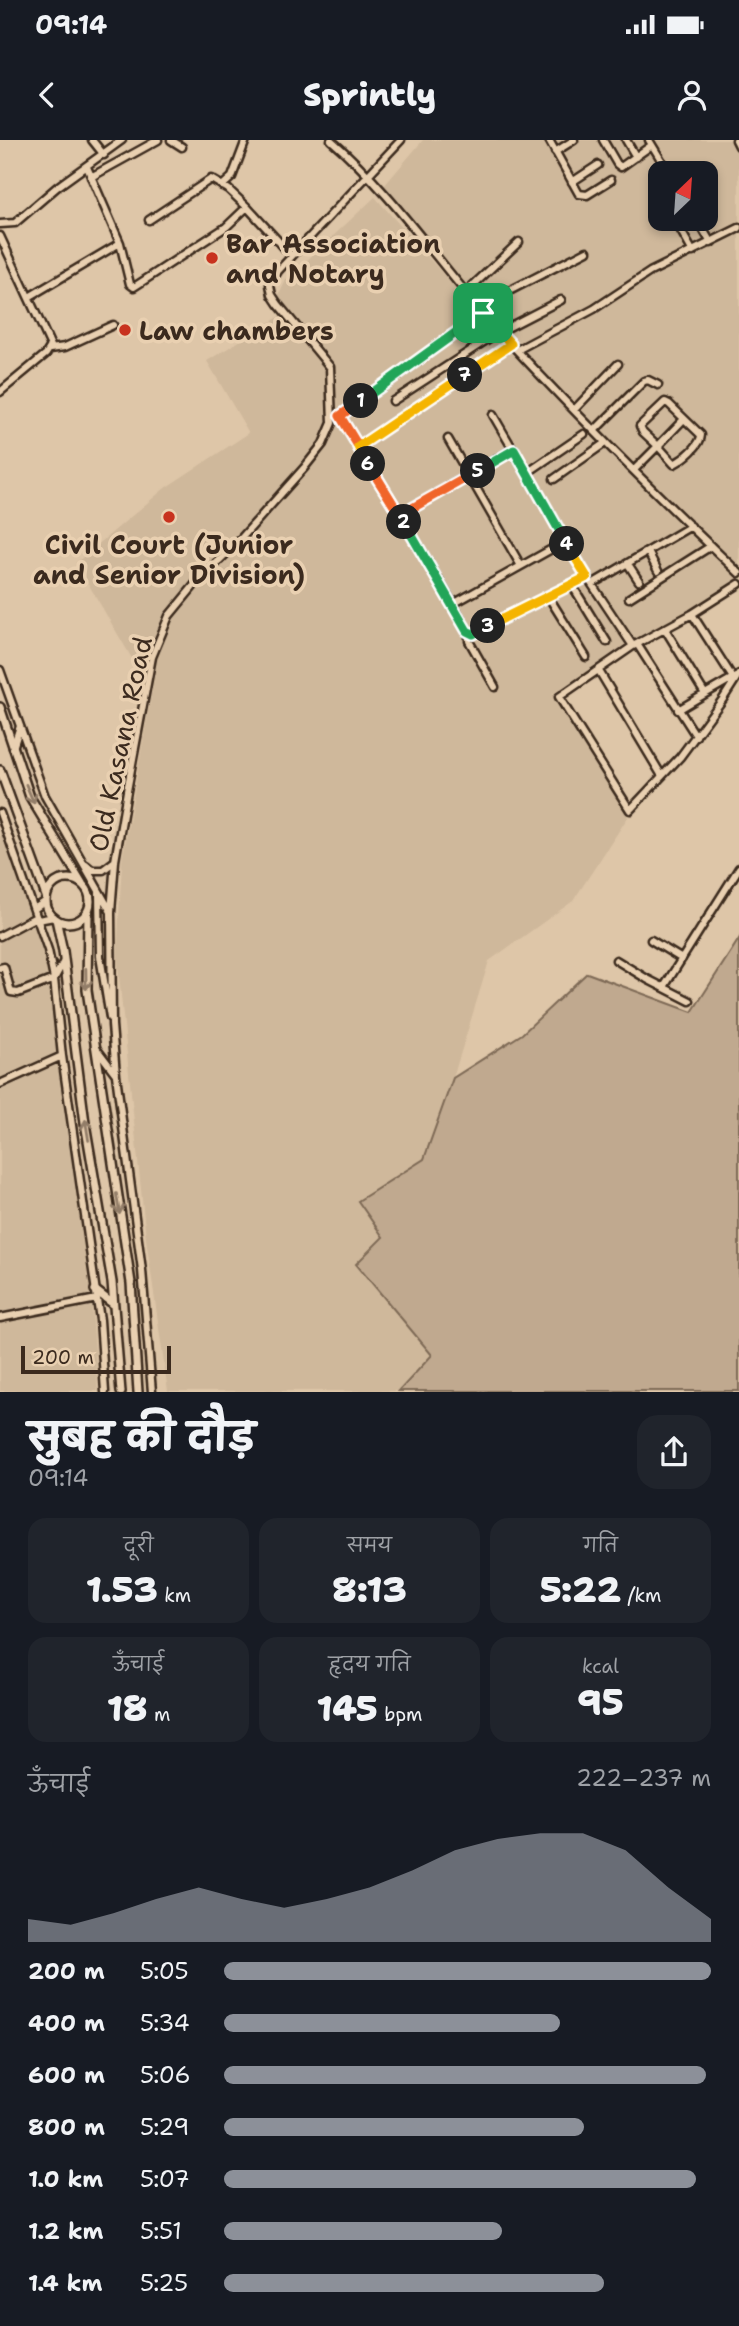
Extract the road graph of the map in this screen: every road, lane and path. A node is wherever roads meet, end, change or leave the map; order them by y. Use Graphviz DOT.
graph roads {
  1 [pos="92,140"];
  2 [pos="122,140"];
  3 [pos="158,140"];
  4 [pos="172,140"];
  5 [pos="246,140"];
  6 [pos="331,140"];
  7 [pos="401,140"];
  8 [pos="548,140"];
  9 [pos="575,140"];
  10 [pos="603,140"];
  11 [pos="626,140"];
  12 [pos="736,140"];
  13 [pos="651,143"];
  14 [pos="739,146"];
  15 [pos="182,148"];
  16 [pos="555,152"];
  17 [pos="104,155"];
  18 [pos="636,157"];
  19 [pos="662,161"];
  20 [pos="598,165"];
  21 [pos="87,167"];
  22 [pos="368,175"];
  23 [pos="91,177"];
  24 [pos="611,180"];
  25 [pos="572,182"];
  26 [pos="222,187"];
  27 [pos="247,206"];
  28 [pos="149,220"];
  29 [pos="0,224"];
  30 [pos="739,228"];
  31 [pos="681,231"];
  32 [pos="704,231"];
  33 [pos="0,236"];
  34 [pos="519,242"];
  35 [pos="120,243"];
  36 [pos="711,243"];
  37 [pos="587,251"];
  38 [pos="693,252"];
  39 [pos="292,256"];
  40 [pos="466,292"];
  41 [pos="29,297"];
  42 [pos="561,300"];
  43 [pos="481,310"];
  44 [pos="113,325"];
  45 [pos="499,332"];
  46 [pos="511,344"];
  47 [pos="50,349"];
  48 [pos="517,350"];
  49 [pos="618,364"];
  50 [pos="658,385"];
  51 [pos="0,392"];
  52 [pos="393,401"];
  53 [pos="574,410"];
  54 [pos="493,415"];
  55 [pos="340,416"];
  56 [pos="684,419"];
  57 [pos="332,423"];
  58 [pos="594,431"];
  59 [pos="584,434"];
  60 [pos="448,439"];
  61 [pos="605,443"];
  62 [pos="658,446"];
  63 [pos="358,447"];
  64 [pos="514,450"];
  65 [pos="634,470"];
  66 [pos="527,473"];
  67 [pos="471,475"];
  68 [pos="554,479"];
  69 [pos="400,515"];
  70 [pos="691,526"];
  71 [pos="566,541"];
  72 [pos="711,546"];
  73 [pos="648,552"];
  74 [pos="628,564"];
  75 [pos="521,566"];
  76 [pos="659,571"];
  77 [pos="739,573"];
  78 [pos="587,577"];
  79 [pos="639,581"];
  80 [pos="592,584"];
  81 [pos="739,584"];
  82 [pos="572,585"];
  83 [pos="548,596"];
  84 [pos="629,598"];
  85 [pos="453,604"];
  86 [pos="692,614"];
  87 [pos="665,629"];
  88 [pos="469,633"];
  89 [pos="607,642"];
  90 [pos="635,645"];
  91 [pos="586,657"];
  92 [pos="0,670"];
  93 [pos="599,671"];
  94 [pos="736,677"];
  95 [pos="495,687"];
  96 [pos="705,694"];
  97 [pos="0,707"];
  98 [pos="678,710"];
  99 [pos="20,724"];
  100 [pos="696,736"];
  101 [pos="13,748"];
  102 [pos="0,770"];
  103 [pos="662,776"];
  104 [pos="0,813"];
  105 [pos="80,858"];
  106 [pos="115,861"];
  107 [pos="739,867"];
  108 [pos="82,883"];
  109 [pos="99,891"];
  110 [pos="46,899"];
  111 [pos="34,909"];
  112 [pos="88,911"];
  113 [pos="111,912"];
  114 [pos="37,918"];
  115 [pos="55,918"];
  116 [pos="0,936"];
  117 [pos="651,940"];
  118 [pos="682,959"];
  119 [pos="616,960"];
  120 [pos="65,961"];
  121 [pos="0,968"];
  122 [pos="54,979"];
  123 [pos="664,987"];
  124 [pos="690,1002"];
  125 [pos="113,1025"];
  126 [pos="94,1045"];
  127 [pos="62,1056"];
  128 [pos="116,1075"];
  129 [pos="0,1084"];
  130 [pos="96,1290"];
  131 [pos="97,1299"];
  132 [pos="113,1304"];
  133 [pos="0,1318"];
  134 [pos="105,1391"];
  135 [pos="121,1391"];
  136 [pos="138,1391"];
  137 [pos="152,1391"];
  1 -- 17 [label="street"];
  2 -- 17 [label="street"];
  3 -- 23 [label="street"];
  4 -- 15 [label="street"];
  5 -- 26 [label="street"];
  6 -- 22 [label="street"];
  7 -- 22 [label="street"];
  8 -- 16 [label="street"];
  9 -- 16 [label="street"];
  10 -- 18 [label="street"];
  11 -- 18 [label="street"];
  12 -- 14 [label="street"];
  13 -- 18 [label="street"];
  13 -- 19 [label="street"];
  16 -- 25 [label="street"];
  17 -- 21 [label="street"];
  20 -- 25 [label="street"];
  21 -- 23 [label="street"];
  21 -- 29 [label="street"];
  22 -- 39 [label="street"];
  22 -- 40 [label="street"];
  23 -- 35 [label="street"];
  24 -- 25 [label="street"];
  26 -- 27 [label="street"];
  26 -- 28 [label="street"];
  27 -- 35 [label="street"];
  27 -- 39 [label="street"];
  30 -- 36 [label="street"];
  31 -- 38 [label="street"];
  32 -- 36 [label="street"];
  33 -- 41 [label="street"];
  34 -- 40 [label="street"];
  35 -- 41 [label="street"];
  36 -- 38 [label="street"];
  37 -- 43 [label="street"];
  38 -- 48 [label="street"];
  39 -- 57 [label="street"];
  40 -- 43 [label="street"];
  41 -- 47 [label="street"];
  42 -- 45 [label="street"];
  43 -- 45 [label="street"];
  43 -- 55 [label="street"];
  44 -- 47 [label="street"];
  45 -- 46 [label="street"];
  45 -- 52 [label="street"];
  46 -- 48 [label="street"];
  46 -- 63 [label="street"];
  47 -- 51 [label="street"];
  48 -- 53 [label="street"];
  49 -- 53 [label="street"];
  50 -- 58 [label="street"];
  53 -- 58 [label="street"];
  54 -- 64 [label="street"];
  55 -- 57 [label="street"];
  55 -- 63 [label="street"];
  56 -- 62 [label="street"];
  56 -- 62 [label="street"];
  56 -- 62 [label="street"];
  57 -- 106 [label="street, Old Kasana Road"];
  58 -- 61 [label="street"];
  59 -- 66 [label="street"];
  60 -- 67 [label="street"];
  61 -- 65 [label="street"];
  61 -- 68 [label="street"];
  62 -- 65 [label="street"];
  63 -- 69 [label="street"];
  64 -- 66 [label="street"];
  64 -- 67 [label="street"];
  65 -- 70 [label="street"];
  66 -- 71 [label="street"];
  67 -- 69 [label="street"];
  67 -- 75 [label="street"];
  69 -- 85 [label="street"];
  70 -- 72 [label="street"];
  70 -- 73 [label="street"];
  71 -- 75 [label="street"];
  71 -- 78 [label="street"];
  72 -- 77 [label="street"];
  72 -- 84 [label="street"];
  73 -- 74 [label="street"];
  73 -- 76 [label="street"];
  74 -- 79 [label="street"];
  74 -- 80 [label="street"];
  75 -- 85 [label="street"];
  78 -- 80 [label="street"];
  78 -- 82 [label="street"];
  80 -- 90 [label="street"];
  81 -- 86 [label="street"];
  82 -- 83 [label="street"];
  82 -- 89 [label="street"];
  83 -- 88 [label="street"];
  83 -- 91 [label="street"];
  85 -- 88 [label="street"];
  86 -- 87 [label="street"];
  86 -- 94 [label="street"];
  87 -- 90 [label="street"];
  87 -- 96 [label="street"];
  88 -- 95 [label="street"];
  90 -- 93 [label="street"];
  90 -- 98 [label="street"];
  92 -- 99 [label="street"];
  93 -- 103 [label="street"];
  93 -- 103 [label="street"];
  94 -- 96 [label="street"];
  94 -- 100 [label="street"];
  96 -- 98 [label="street"];
  97 -- 101 [label="main road"];
  98 -- 100 [label="street"];
  99 -- 101 [label="street"];
  99 -- 105 [label="street"];
  100 -- 103 [label="street"];
  101 -- 108 [label="main road, one-way"];
  102 -- 110 [label="main road"];
  104 -- 111 [label="street"];
  105 -- 106 [label="street"];
  105 -- 109 [label="street"];
  106 -- 113 [label="street, Old Kasana Road"];
  107 -- 118 [label="street"];
  108 -- 110 [label="main road"];
  108 -- 112 [label="main road"];
  109 -- 113 [label="street"];
  109 -- 125 [label="street"];
  110 -- 111 [label="street"];
  110 -- 115 [label="main road"];
  111 -- 114 [label="street"];
  112 -- 115 [label="main road"];
  112 -- 126 [label="main road, one-way"];
  113 -- 125 [label="street, Old Kasana Road"];
  114 -- 115 [label="street"];
  114 -- 116 [label="street"];
  114 -- 122 [label="street"];
  115 -- 120 [label="main road"];
  117 -- 118 [label="street"];
  118 -- 123 [label="street"];
  119 -- 123 [label="street"];
  120 -- 122 [label="street"];
  132 -- 120 [label="main road, one-way"];
  121 -- 122 [label="street"];
  122 -- 127 [label="street"];
  123 -- 124 [label="street"];
  125 -- 128 [label="street"];
  126 -- 128 [label="street"];
  126 -- 136 [label="main road, one-way"];
  127 -- 129 [label="street"];
  127 -- 130 [label="street"];
  128 -- 137 [label="street"];
  130 -- 131 [label="street"];
  130 -- 132 [label="main road"];
  131 -- 133 [label="street"];
  131 -- 134 [label="street"];
  132 -- 135 [label="main road"];
}
